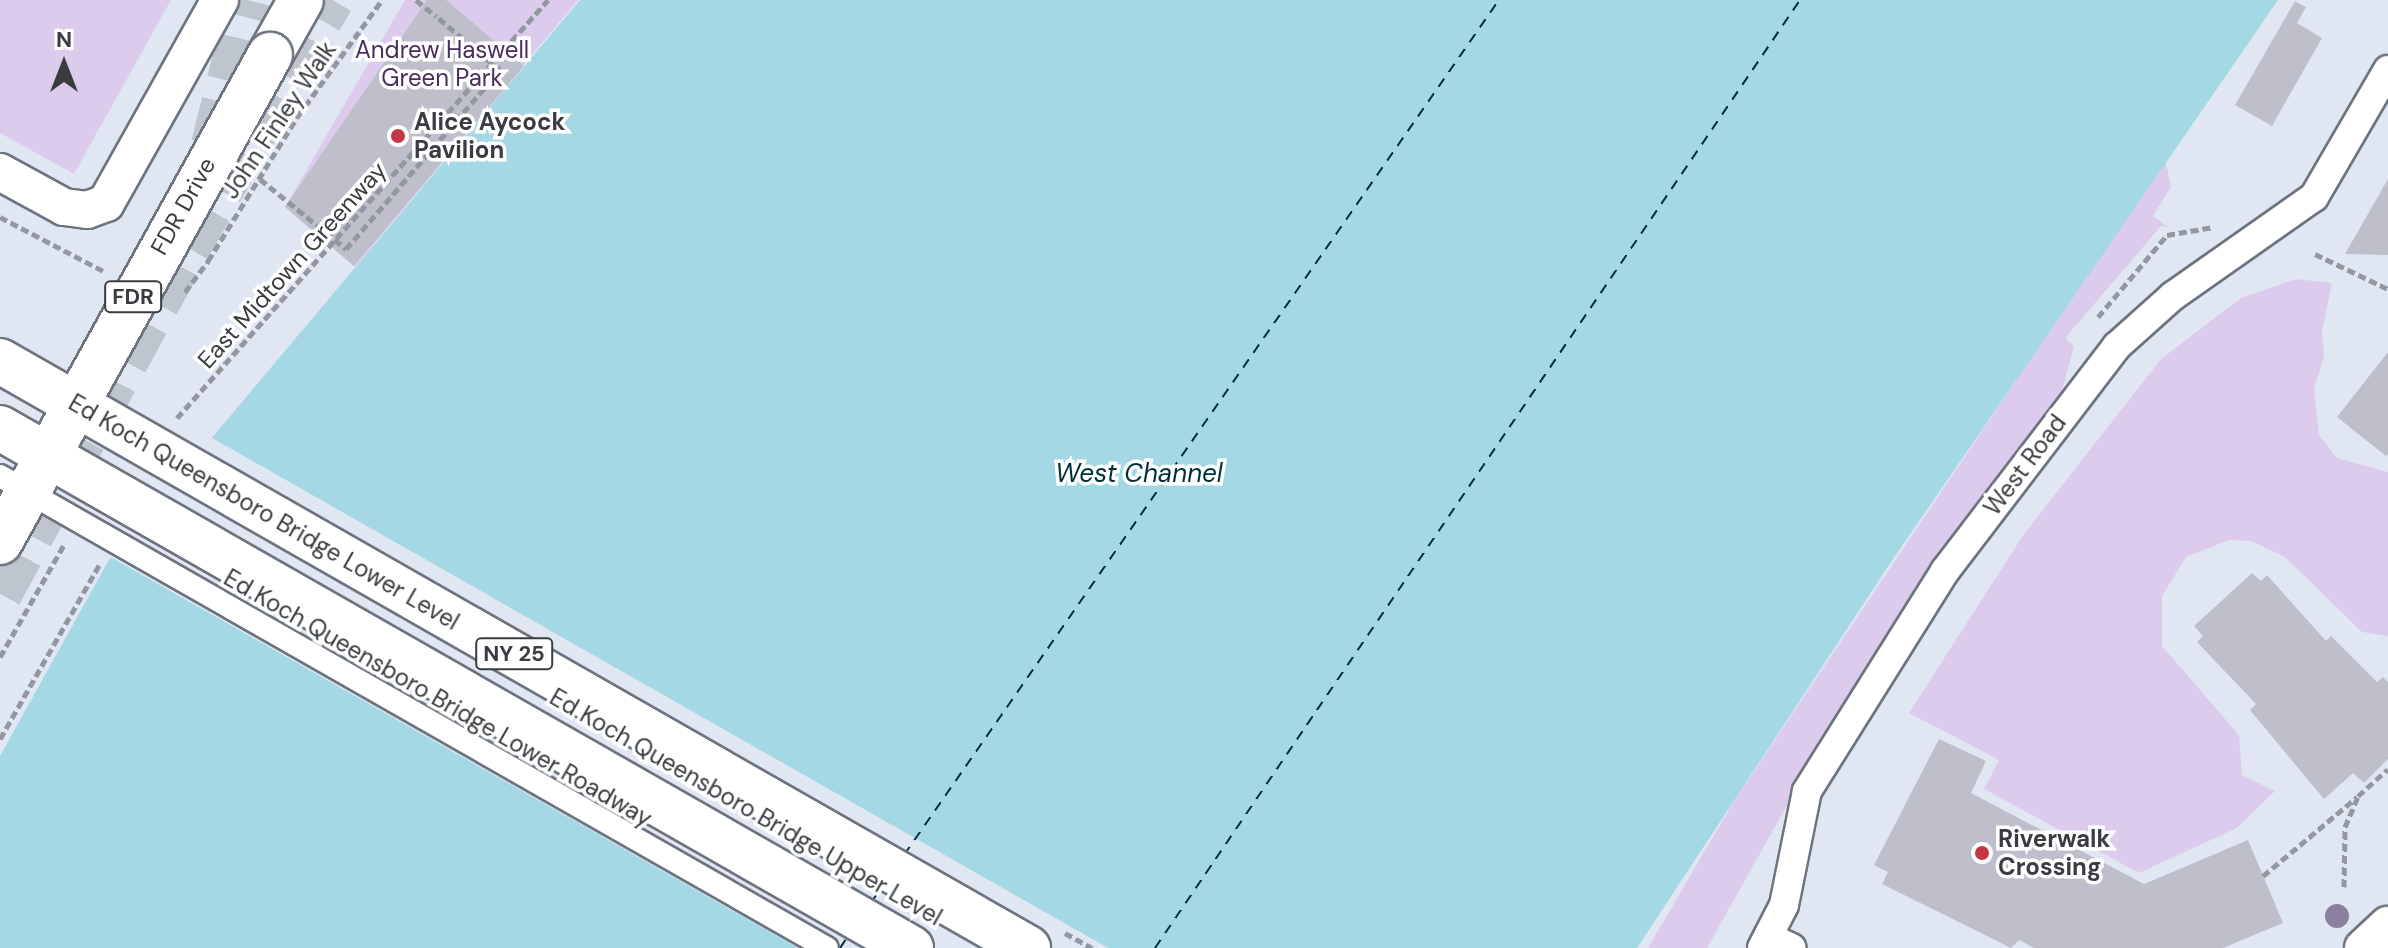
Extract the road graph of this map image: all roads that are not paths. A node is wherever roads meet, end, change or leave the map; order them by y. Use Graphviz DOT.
graph roads {
  1 [pos="220,0"];
  2 [pos="282,0"];
  3 [pos="301,0"];
  4 [pos="270,55"];
  5 [pos="2388,70"];
  6 [pos="0,172"];
  7 [pos="0,361"];
  8 [pos="0,380"];
  9 [pos="0,428"];
  10 [pos="0,448"];
  11 [pos="0,476"];
  12 [pos="0,542"];
  13 [pos="2388,925"];
  14 [pos="1774,944"];
  15 [pos="827,948"];
  16 [pos="876,948"];
  17 [pos="911,948"];
  18 [pos="992,948"];
  19 [pos="1028,948"];
  20 [pos="2363,948"];
  1 -- 6 [label="street"];
  2 -- 4 [label="highway"];
  3 -- 4 [label="highway, FDR Drive / FDR"];
  4 -- 12 [label="highway, FDR Drive / FDR, bridge"];
  5 -- 14 [label="street, West Road"];
  7 -- 19 [label="highway, Ed Koch Queensboro Bridge Lower Level / NY 25, bridge"];
  8 -- 18 [label="highway, Ed Koch Queensboro Bridge Upper Level"];
  9 -- 17 [label="highway, Ed Koch Queensboro Bridge Upper Level, bridge"];
  10 -- 16 [label="highway, Ed Koch Queensboro Bridge Lower Roadway"];
  11 -- 15 [label="street, bridge"];
  13 -- 20 [label="street"];
}
